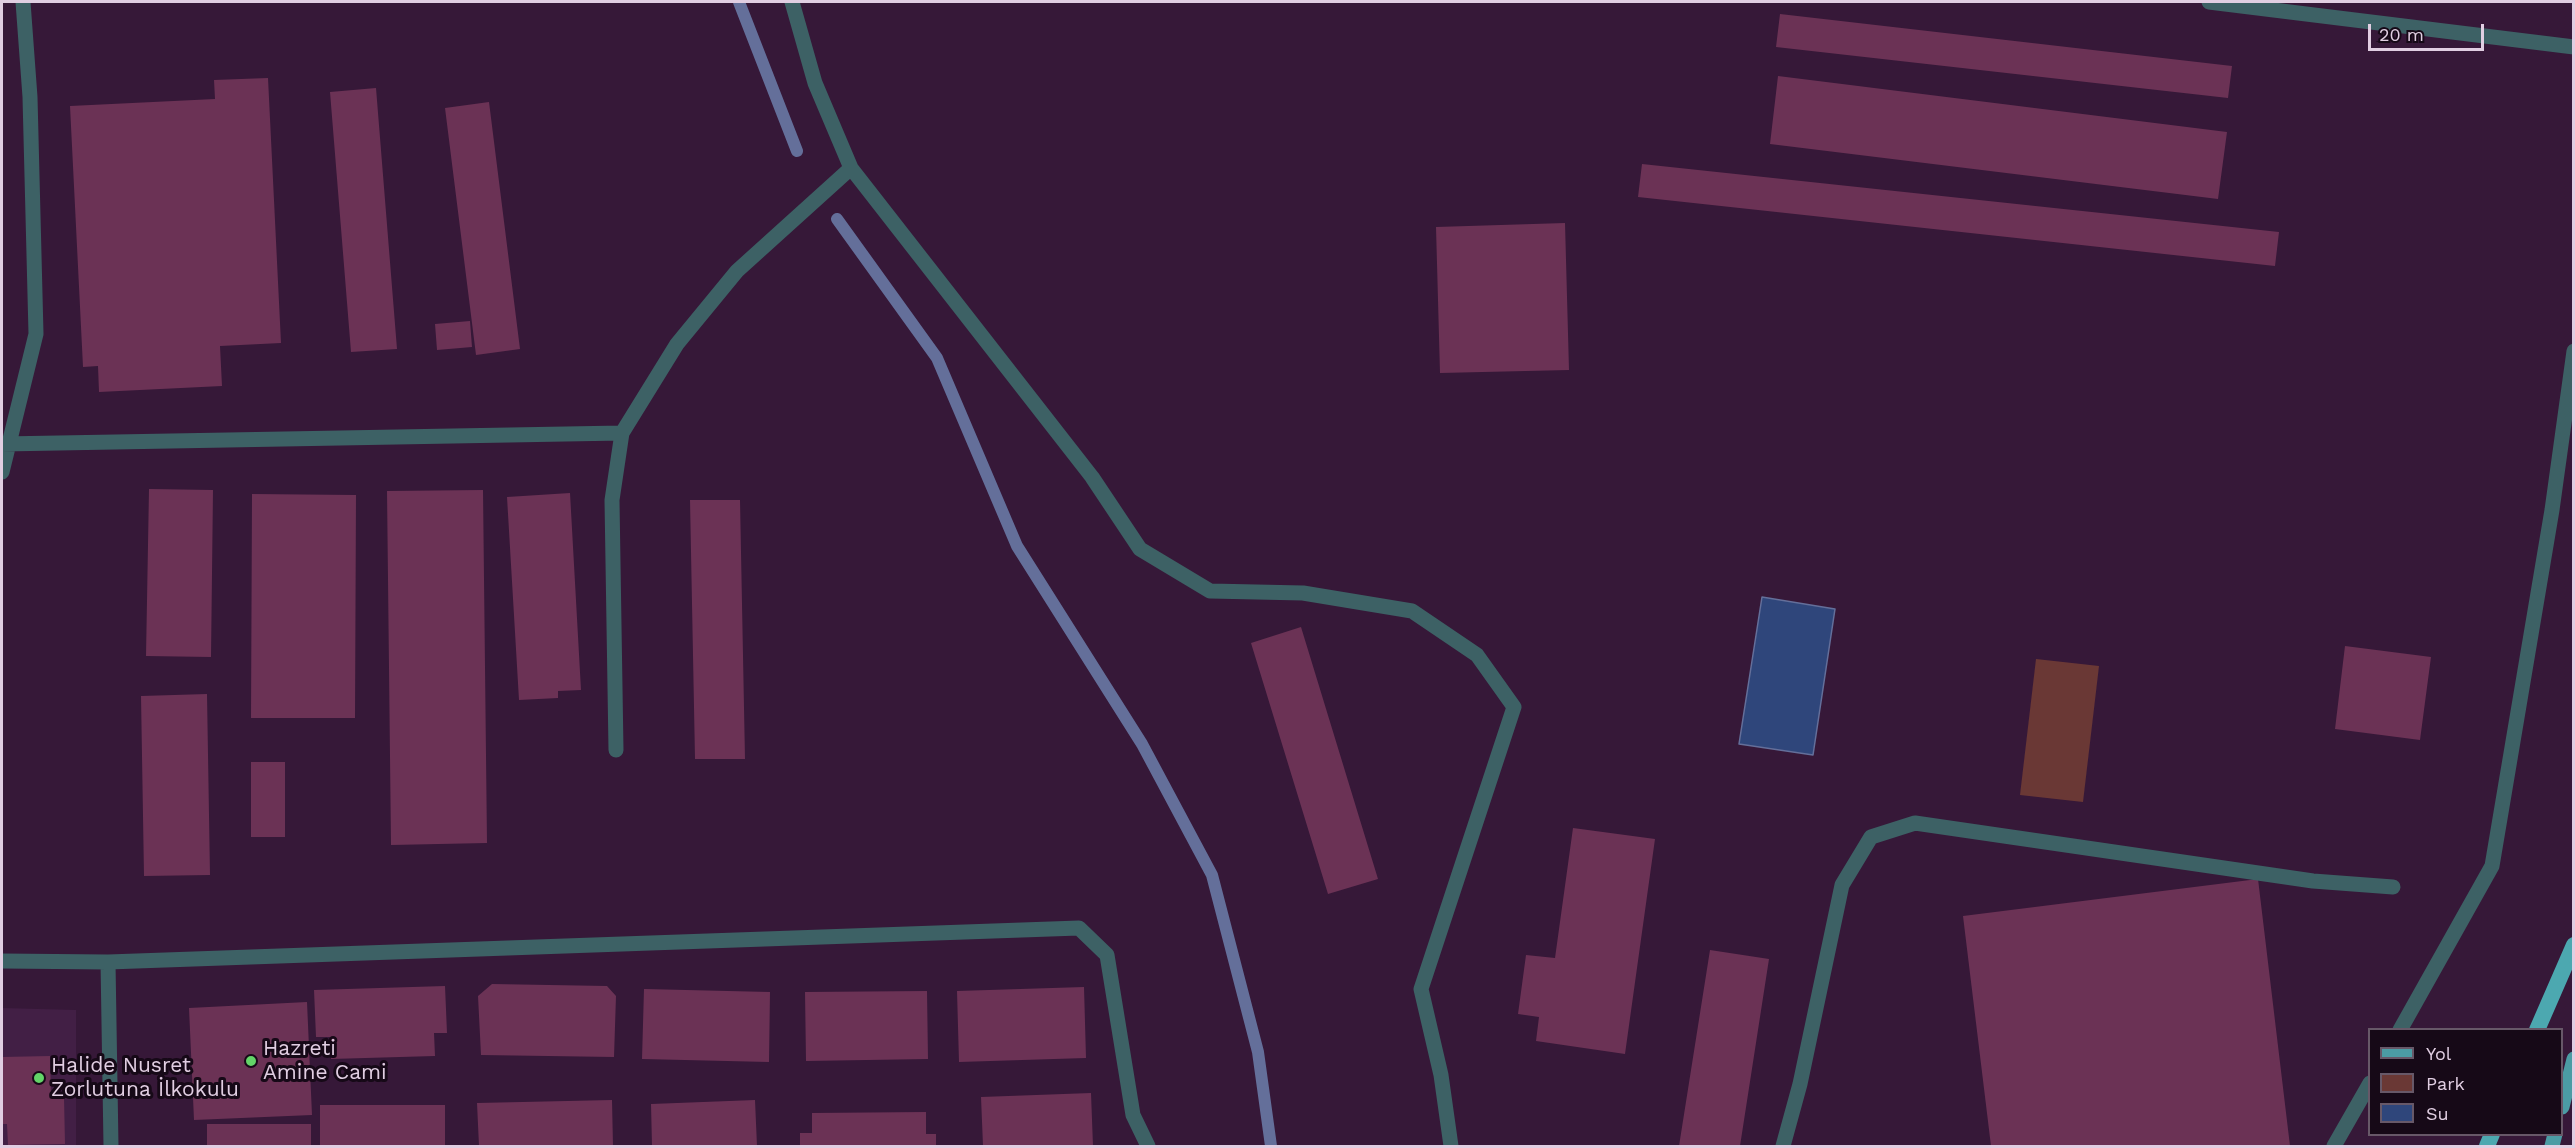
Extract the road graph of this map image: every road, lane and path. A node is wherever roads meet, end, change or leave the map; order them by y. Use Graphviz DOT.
graph roads {
  1 [pos="23,2"];
  2 [pos="792,2"];
  3 [pos="2209,2"];
  4 [pos="2574,47"];
  5 [pos="851,168"];
  6 [pos="2574,351"];
  7 [pos="622,433"];
  8 [pos="5,444"];
  9 [pos="2,472"];
  10 [pos="616,750"];
  11 [pos="2393,887"];
  12 [pos="2574,945"];
  13 [pos="2,961"];
  14 [pos="108,962"];
  15 [pos="2401,1028"];
  16 [pos="2537,1028"];
  17 [pos="2574,1059"];
  18 [pos="2368,1086"];
  19 [pos="2563,1103"];
  20 [pos="111,1146"];
  21 [pos="1148,1146"];
  22 [pos="1451,1146"];
  23 [pos="1783,1146"];
  24 [pos="2334,1146"];
  1 -- 8 [label="street"];
  2 -- 5 [label="street"];
  3 -- 4 [label="street"];
  5 -- 7 [label="street"];
  5 -- 22 [label="street"];
  6 -- 15 [label="street"];
  7 -- 8 [label="street"];
  7 -- 10 [label="street"];
  8 -- 9 [label="street"];
  11 -- 23 [label="street"];
  12 -- 16 [label="highway"];
  13 -- 14 [label="street"];
  14 -- 20 [label="street"];
  14 -- 21 [label="street"];
  17 -- 19 [label="main road"];
  18 -- 24 [label="street"];
}
